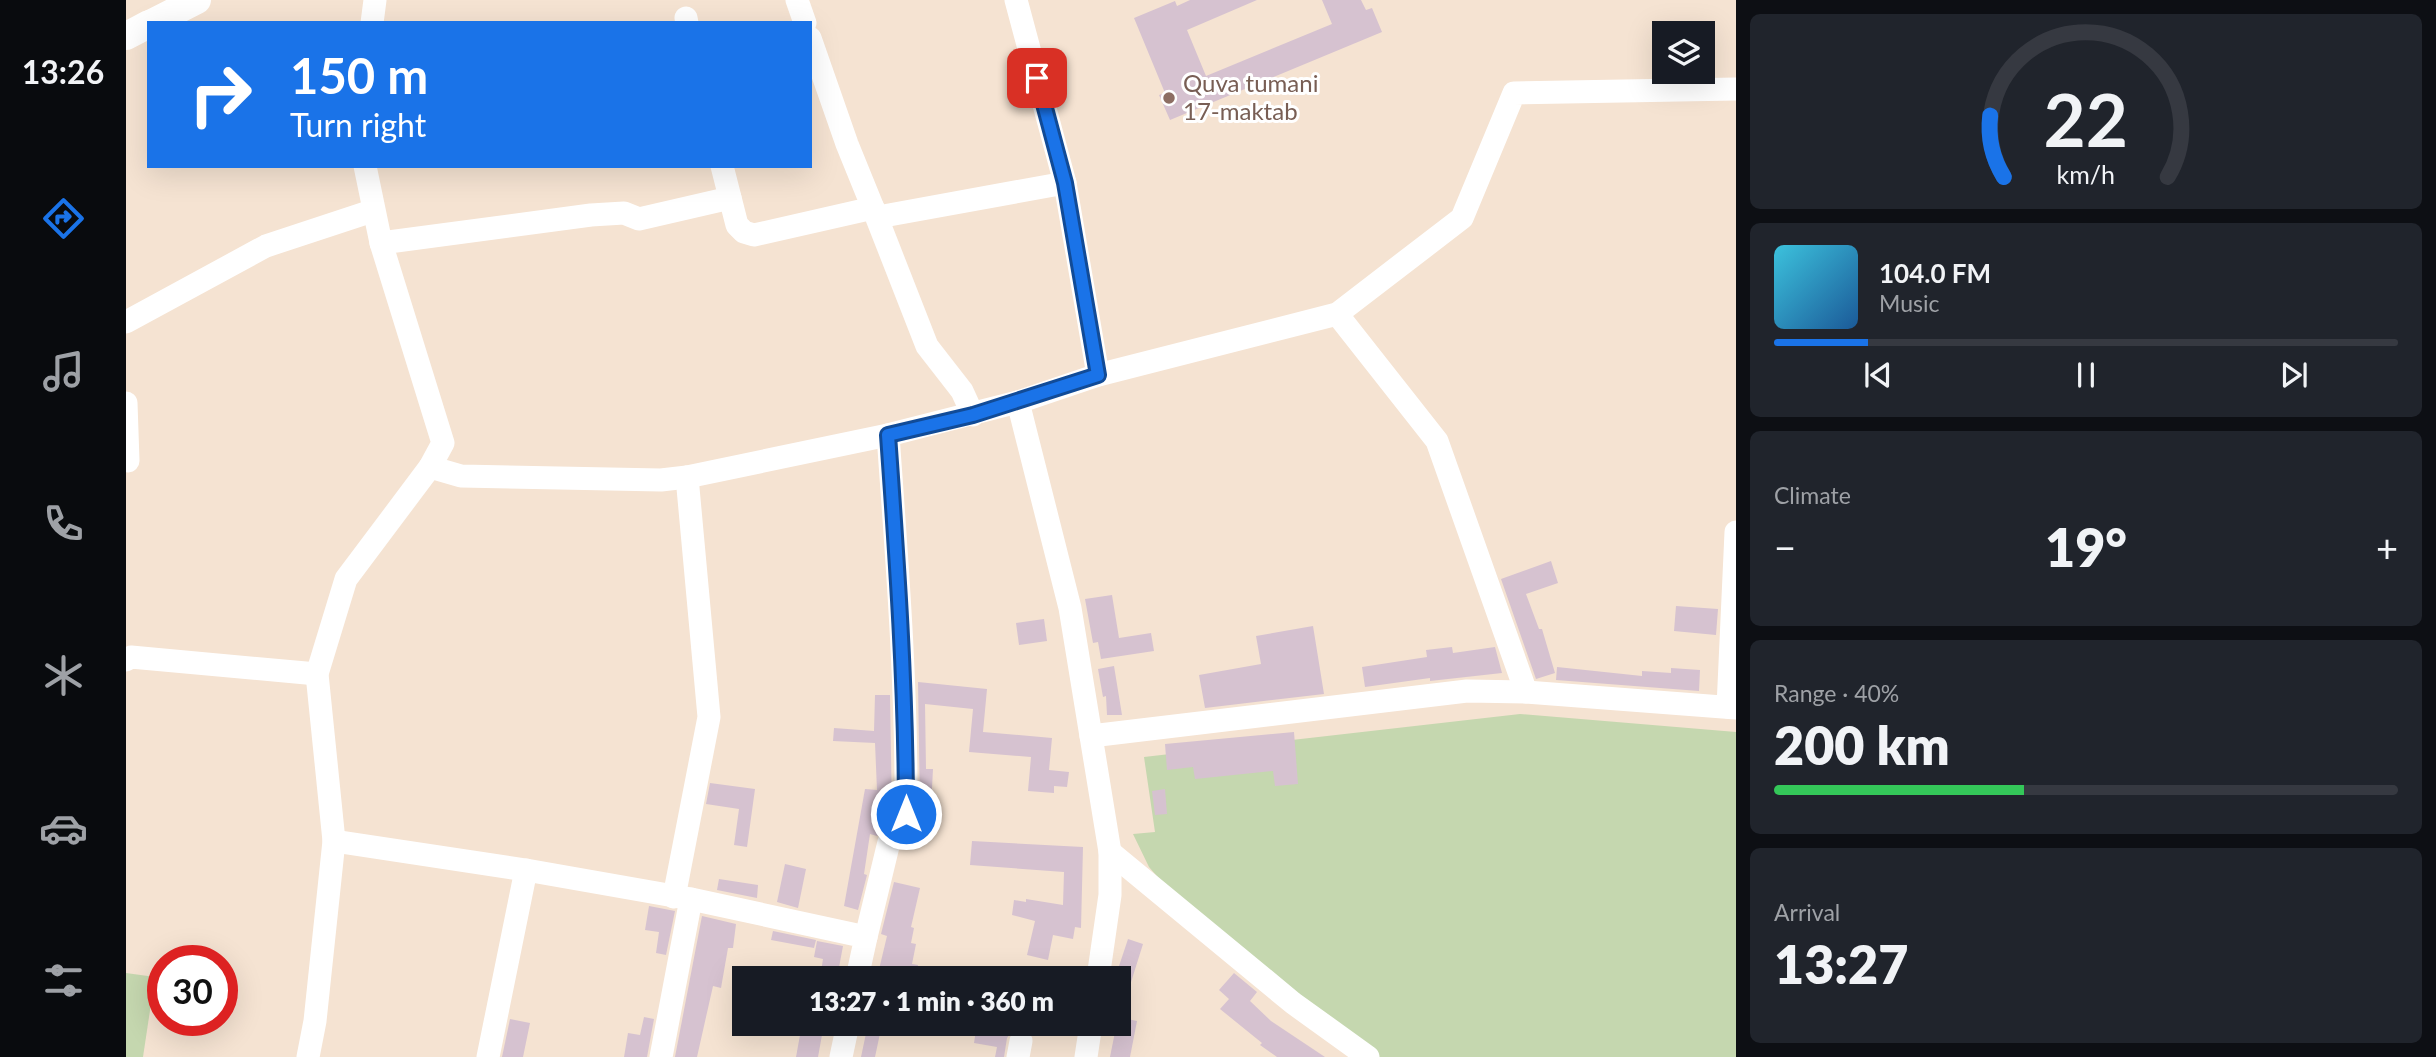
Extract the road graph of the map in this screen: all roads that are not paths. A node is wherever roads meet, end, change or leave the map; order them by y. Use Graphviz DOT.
graph roads {
  1 [pos="197,0"];
  2 [pos="376,0"];
  3 [pos="797,0"];
  4 [pos="1016,0"];
  5 [pos="156,21"];
  6 [pos="372,21"];
  7 [pos="804,21"];
  8 [pos="147,26"];
  9 [pos="126,36"];
  10 [pos="812,43"];
  11 [pos="1736,89"];
  12 [pos="365,168"];
  13 [pos="722,168"];
  14 [pos="1065,183"];
  15 [pos="730,198"];
  16 [pos="372,211"];
  17 [pos="875,213"];
  18 [pos="381,243"];
  19 [pos="1337,314"];
  20 [pos="126,322"];
  21 [pos="1098,375"];
  22 [pos="1018,402"];
  23 [pos="126,403"];
  24 [pos="973,415"];
  25 [pos="888,435"];
  26 [pos="128,461"];
  27 [pos="430,467"];
  28 [pos="687,477"];
  29 [pos="1736,532"];
  30 [pos="126,660"];
  31 [pos="317,674"];
  32 [pos="1527,692"];
  33 [pos="1732,707"];
  34 [pos="1091,736"];
  35 [pos="906,814"];
  36 [pos="334,841"];
  37 [pos="889,842"];
  38 [pos="1110,852"];
  39 [pos="526,870"];
  40 [pos="682,898"];
  41 [pos="866,937"];
  42 [pos="860,966"];
  43 [pos="1100,966"];
  44 [pos="845,1036"];
  45 [pos="1089,1036"];
  46 [pos="307,1057"];
  47 [pos="488,1057"];
  48 [pos="661,1057"];
  49 [pos="841,1057"];
  50 [pos="1086,1057"];
  51 [pos="1368,1057"];
  1 -- 5 [label="main road"];
  2 -- 6 [label="street"];
  3 -- 7 [label="street"];
  4 -- 14 [label="street"];
  8 -- 9 [label="main road"];
  10 -- 17 [label="street"];
  11 -- 19 [label="street"];
  12 -- 16 [label="street"];
  13 -- 15 [label="street"];
  14 -- 17 [label="street"];
  14 -- 21 [label="street"];
  15 -- 17 [label="street"];
  15 -- 18 [label="street"];
  16 -- 18 [label="street"];
  16 -- 20 [label="street"];
  17 -- 24 [label="street"];
  18 -- 27 [label="street"];
  19 -- 21 [label="street"];
  19 -- 32 [label="street"];
  21 -- 22 [label="street"];
  22 -- 24 [label="street"];
  22 -- 34 [label="street"];
  23 -- 26 [label="street"];
  24 -- 25 [label="street"];
  25 -- 28 [label="street"];
  25 -- 35 [label="street"];
  27 -- 28 [label="street"];
  27 -- 31 [label="street"];
  28 -- 40 [label="street"];
  29 -- 33 [label="street"];
  30 -- 31 [label="street"];
  31 -- 36 [label="street"];
  32 -- 33 [label="street"];
  32 -- 34 [label="street"];
  34 -- 38 [label="street"];
  36 -- 39 [label="street"];
  36 -- 46 [label="street"];
  37 -- 41 [label="street"];
  38 -- 43 [label="street"];
  38 -- 51 [label="street"];
  39 -- 40 [label="street"];
  39 -- 47 [label="street"];
  40 -- 41 [label="street"];
  40 -- 48 [label="street"];
  41 -- 42 [label="street"];
  44 -- 49 [label="street"];
  45 -- 50 [label="street"];
}
